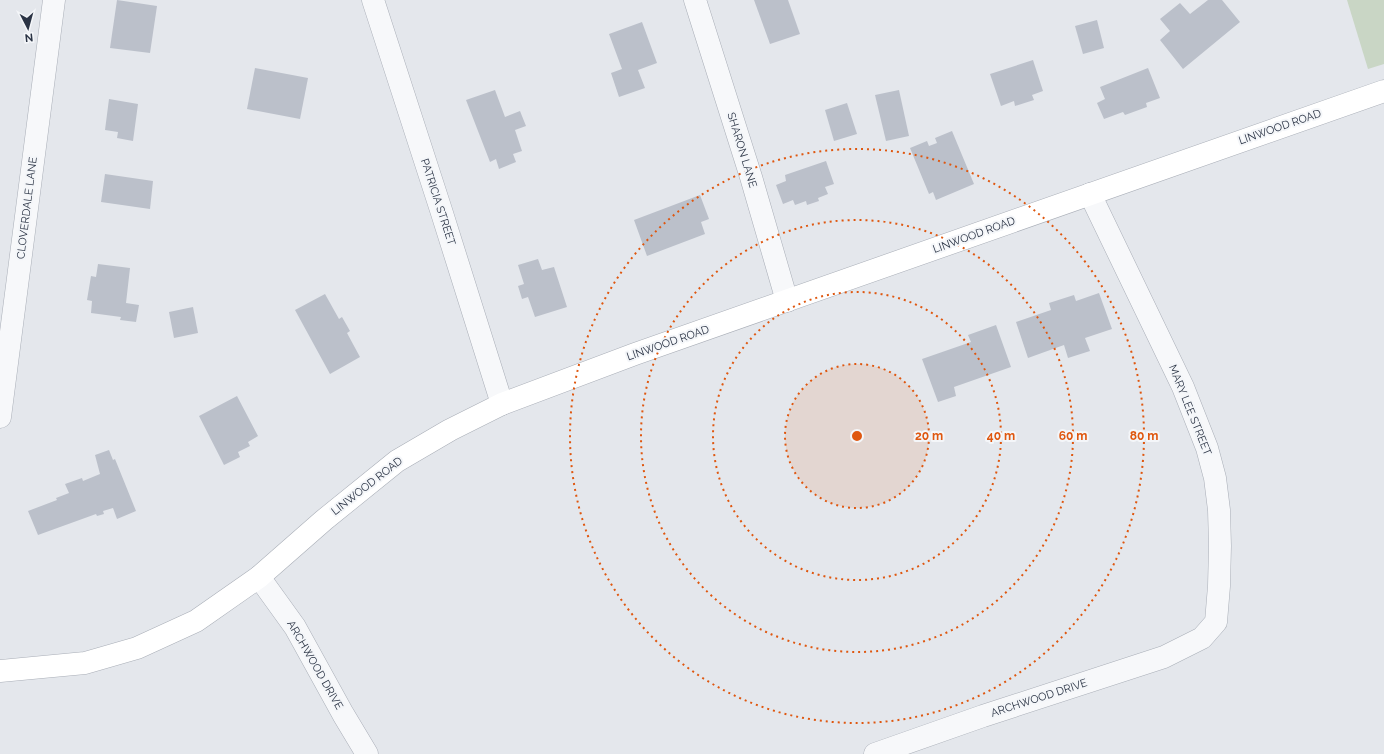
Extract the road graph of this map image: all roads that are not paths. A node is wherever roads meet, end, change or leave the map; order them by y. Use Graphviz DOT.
graph roads {
  1 [pos="54,0"];
  2 [pos="373,0"];
  3 [pos="695,0"];
  4 [pos="1384,91"];
  5 [pos="1090,194"];
  6 [pos="787,302"];
  7 [pos="502,404"];
  8 [pos="0,417"];
  9 [pos="259,578"];
  10 [pos="1202,638"];
  11 [pos="0,671"];
  12 [pos="367,754"];
  13 [pos="875,754"];
  1 -- 8 [label="street, CLOVERDALE LANE"];
  2 -- 7 [label="street, PATRICIA STREET"];
  3 -- 6 [label="street, SHARON LANE"];
  4 -- 5 [label="main road, LINWOOD ROAD"];
  5 -- 6 [label="main road, LINWOOD ROAD"];
  5 -- 10 [label="street, MARY LEE STREET"];
  6 -- 7 [label="main road, LINWOOD ROAD"];
  7 -- 9 [label="main road, LINWOOD ROAD"];
  9 -- 11 [label="main road, LINWOOD ROAD"];
  9 -- 12 [label="street, ARCHWOOD DRIVE"];
  10 -- 13 [label="street, ARCHWOOD DRIVE"];
}
